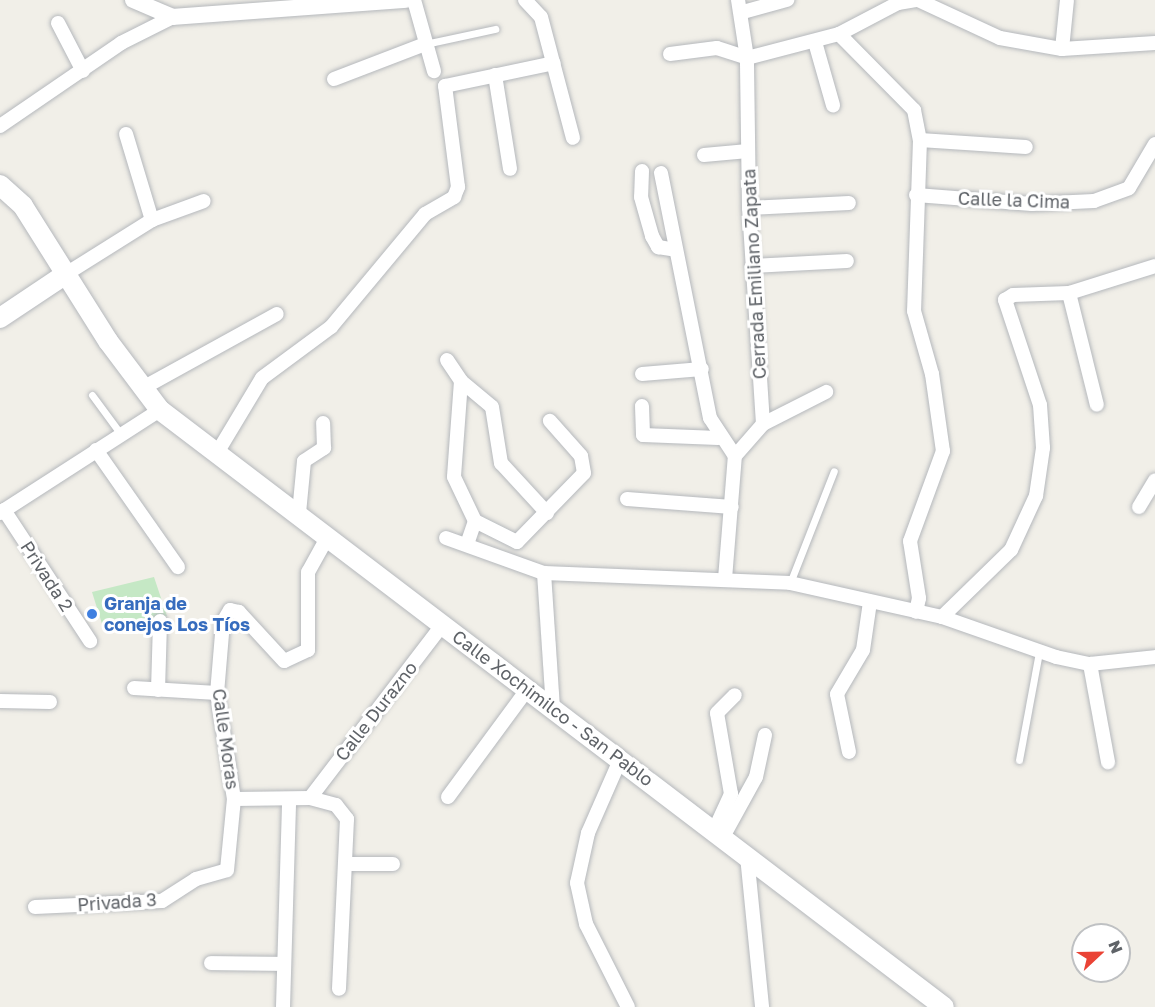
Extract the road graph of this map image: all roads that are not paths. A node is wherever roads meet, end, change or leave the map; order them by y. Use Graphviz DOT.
graph roads {
  1 [pos="134,0"];
  2 [pos="405,0"];
  3 [pos="414,0"];
  4 [pos="525,0"];
  5 [pos="787,0"];
  6 [pos="917,0"];
  7 [pos="1067,0"];
  8 [pos="388,1"];
  9 [pos="346,3"];
  10 [pos="741,6"];
  11 [pos="173,17"];
  12 [pos="58,23"];
  13 [pos="495,29"];
  14 [pos="839,34"];
  15 [pos="815,42"];
  16 [pos="425,44"];
  17 [pos="1155,44"];
  18 [pos="1062,49"];
  19 [pos="670,54"];
  20 [pos="747,58"];
  21 [pos="554,63"];
  22 [pos="83,71"];
  23 [pos="434,71"];
  24 [pos="495,75"];
  25 [pos="333,79"];
  26 [pos="833,105"];
  27 [pos="0,126"];
  28 [pos="126,134"];
  29 [pos="573,138"];
  30 [pos="920,140"];
  31 [pos="1155,144"];
  32 [pos="1026,147"];
  33 [pos="748,151"];
  34 [pos="704,155"];
  35 [pos="510,169"];
  36 [pos="642,171"];
  37 [pos="661,173"];
  38 [pos="0,185"];
  39 [pos="916,195"];
  40 [pos="204,201"];
  41 [pos="849,204"];
  42 [pos="749,208"];
  43 [pos="152,220"];
  44 [pos="676,250"];
  45 [pos="847,261"];
  46 [pos="752,266"];
  47 [pos="1155,266"];
  48 [pos="66,274"];
  49 [pos="1069,293"];
  50 [pos="277,314"];
  51 [pos="0,318"];
  52 [pos="447,360"];
  53 [pos="702,369"];
  54 [pos="642,374"];
  55 [pos="461,381"];
  56 [pos="141,389"];
  57 [pos="826,392"];
  58 [pos="92,395"];
  59 [pos="1097,405"];
  60 [pos="642,406"];
  61 [pos="160,410"];
  62 [pos="550,421"];
  63 [pos="323,423"];
  64 [pos="763,424"];
  65 [pos="120,433"];
  66 [pos="718,438"];
  67 [pos="96,450"];
  68 [pos="217,453"];
  69 [pos="735,456"];
  70 [pos="834,471"];
  71 [pos="1155,480"];
  72 [pos="627,499"];
  73 [pos="732,507"];
  74 [pos="1139,507"];
  75 [pos="2,511"];
  76 [pos="299,513"];
  77 [pos="547,513"];
  78 [pos="475,522"];
  79 [pos="327,538"];
  80 [pos="446,538"];
  81 [pos="467,544"];
  82 [pos="178,567"];
  83 [pos="544,573"];
  84 [pos="725,579"];
  85 [pos="790,583"];
  86 [pos="870,602"];
  87 [pos="916,612"];
  88 [pos="942,617"];
  89 [pos="160,621"];
  90 [pos="443,624"];
  91 [pos="90,641"];
  92 [pos="1039,652"];
  93 [pos="1155,657"];
  94 [pos="1090,664"];
  95 [pos="134,688"];
  96 [pos="158,690"];
  97 [pos="527,690"];
  98 [pos="217,693"];
  99 [pos="735,695"];
  100 [pos="0,701"];
  101 [pos="50,702"];
  102 [pos="553,708"];
  103 [pos="765,735"];
  104 [pos="849,752"];
  105 [pos="620,760"];
  106 [pos="1019,760"];
  107 [pos="1108,762"];
  108 [pos="448,797"];
  109 [pos="310,798"];
  110 [pos="234,799"];
  111 [pos="288,802"];
  112 [pos="719,834"];
  113 [pos="747,856"];
  114 [pos="348,864"];
  115 [pos="393,864"];
  116 [pos="35,907"];
  117 [pos="211,963"];
  118 [pos="284,964"];
  119 [pos="339,989"];
  120 [pos="283,1007"];
  121 [pos="628,1007"];
  122 [pos="762,1007"];
  123 [pos="944,1007"];
  1 -- 11 [label="street"];
  2 -- 8 [label="street"];
  3 -- 16 [label="street"];
  4 -- 21 [label="street"];
  5 -- 10 [label="street"];
  6 -- 14 [label="street"];
  6 -- 18 [label="street"];
  7 -- 18 [label="street"];
  8 -- 9 [label="street"];
  9 -- 11 [label="street"];
  10 -- 20 [label="street, Cerrada Emiliano Zapata"];
  11 -- 22 [label="street"];
  12 -- 22 [label="street"];
  13 -- 16 [label="lane"];
  14 -- 15 [label="street"];
  14 -- 30 [label="street"];
  15 -- 20 [label="street"];
  15 -- 26 [label="street"];
  16 -- 23 [label="street"];
  16 -- 25 [label="street"];
  17 -- 18 [label="street"];
  19 -- 20 [label="street"];
  20 -- 33 [label="street, Cerrada Emiliano Zapata"];
  21 -- 24 [label="street"];
  21 -- 29 [label="street"];
  22 -- 27 [label="street"];
  24 -- 35 [label="street"];
  24 -- 68 [label="street"];
  28 -- 43 [label="street"];
  30 -- 32 [label="street"];
  30 -- 39 [label="street"];
  31 -- 39 [label="street, Calle la Cima"];
  33 -- 34 [label="street"];
  33 -- 42 [label="street, Cerrada Emiliano Zapata"];
  36 -- 44 [label="street"];
  37 -- 44 [label="street"];
  38 -- 48 [label="main road, Calle Xochimilco - San Pablo"];
  39 -- 87 [label="street"];
  40 -- 43 [label="street"];
  41 -- 42 [label="street"];
  42 -- 46 [label="street, Cerrada Emiliano Zapata"];
  43 -- 48 [label="street"];
  44 -- 53 [label="street"];
  45 -- 46 [label="street"];
  46 -- 64 [label="street, Cerrada Emiliano Zapata"];
  47 -- 49 [label="street"];
  48 -- 51 [label="main road"];
  48 -- 56 [label="main road, Calle Xochimilco - San Pablo"];
  49 -- 59 [label="street"];
  49 -- 88 [label="street"];
  50 -- 56 [label="street"];
  52 -- 55 [label="street"];
  53 -- 54 [label="street"];
  53 -- 66 [label="street"];
  55 -- 77 [label="street"];
  55 -- 78 [label="street"];
  56 -- 61 [label="main road, Calle Xochimilco - San Pablo"];
  57 -- 64 [label="street"];
  58 -- 65 [label="lane"];
  60 -- 66 [label="street"];
  61 -- 65 [label="street"];
  61 -- 68 [label="main road, Calle Xochimilco - San Pablo"];
  62 -- 77 [label="street"];
  63 -- 76 [label="street"];
  64 -- 69 [label="street"];
  65 -- 67 [label="street"];
  66 -- 69 [label="street"];
  67 -- 75 [label="street"];
  67 -- 82 [label="street"];
  68 -- 76 [label="main road, Calle Xochimilco - San Pablo"];
  69 -- 73 [label="street"];
  70 -- 85 [label="lane"];
  71 -- 74 [label="street"];
  72 -- 73 [label="street"];
  73 -- 84 [label="street"];
  75 -- 91 [label="street, Privada 2"];
  76 -- 79 [label="main road, Calle Xochimilco - San Pablo"];
  77 -- 78 [label="street"];
  78 -- 81 [label="street"];
  79 -- 90 [label="main road, Calle Xochimilco - San Pablo"];
  79 -- 98 [label="street, Calle Moras"];
  80 -- 81 [label="street"];
  81 -- 83 [label="street"];
  83 -- 84 [label="street"];
  83 -- 102 [label="street"];
  84 -- 85 [label="street"];
  85 -- 86 [label="street"];
  86 -- 87 [label="street"];
  86 -- 104 [label="street"];
  87 -- 88 [label="street"];
  88 -- 92 [label="street"];
  89 -- 96 [label="street"];
  90 -- 97 [label="main road, Calle Xochimilco - San Pablo"];
  90 -- 109 [label="street, Calle Durazno"];
  92 -- 94 [label="street"];
  92 -- 106 [label="lane"];
  93 -- 94 [label="street"];
  94 -- 107 [label="street"];
  95 -- 96 [label="street"];
  96 -- 98 [label="street"];
  97 -- 102 [label="main road, Calle Xochimilco - San Pablo"];
  97 -- 108 [label="street"];
  98 -- 110 [label="street, Calle Moras"];
  99 -- 112 [label="street"];
  100 -- 101 [label="street"];
  102 -- 105 [label="main road, Calle Xochimilco - San Pablo"];
  103 -- 112 [label="street"];
  105 -- 112 [label="main road, Calle Xochimilco - San Pablo"];
  105 -- 121 [label="street"];
  109 -- 111 [label="street, Calle Moras"];
  109 -- 114 [label="street"];
  110 -- 111 [label="street, Calle Moras"];
  110 -- 116 [label="street, Privada 3"];
  111 -- 118 [label="street"];
  112 -- 113 [label="main road, Calle Xochimilco - San Pablo"];
  113 -- 122 [label="street"];
  113 -- 123 [label="main road, Calle Xochimilco - San Pablo"];
  114 -- 115 [label="street"];
  114 -- 119 [label="street"];
  117 -- 118 [label="street"];
  118 -- 120 [label="street"];
}
